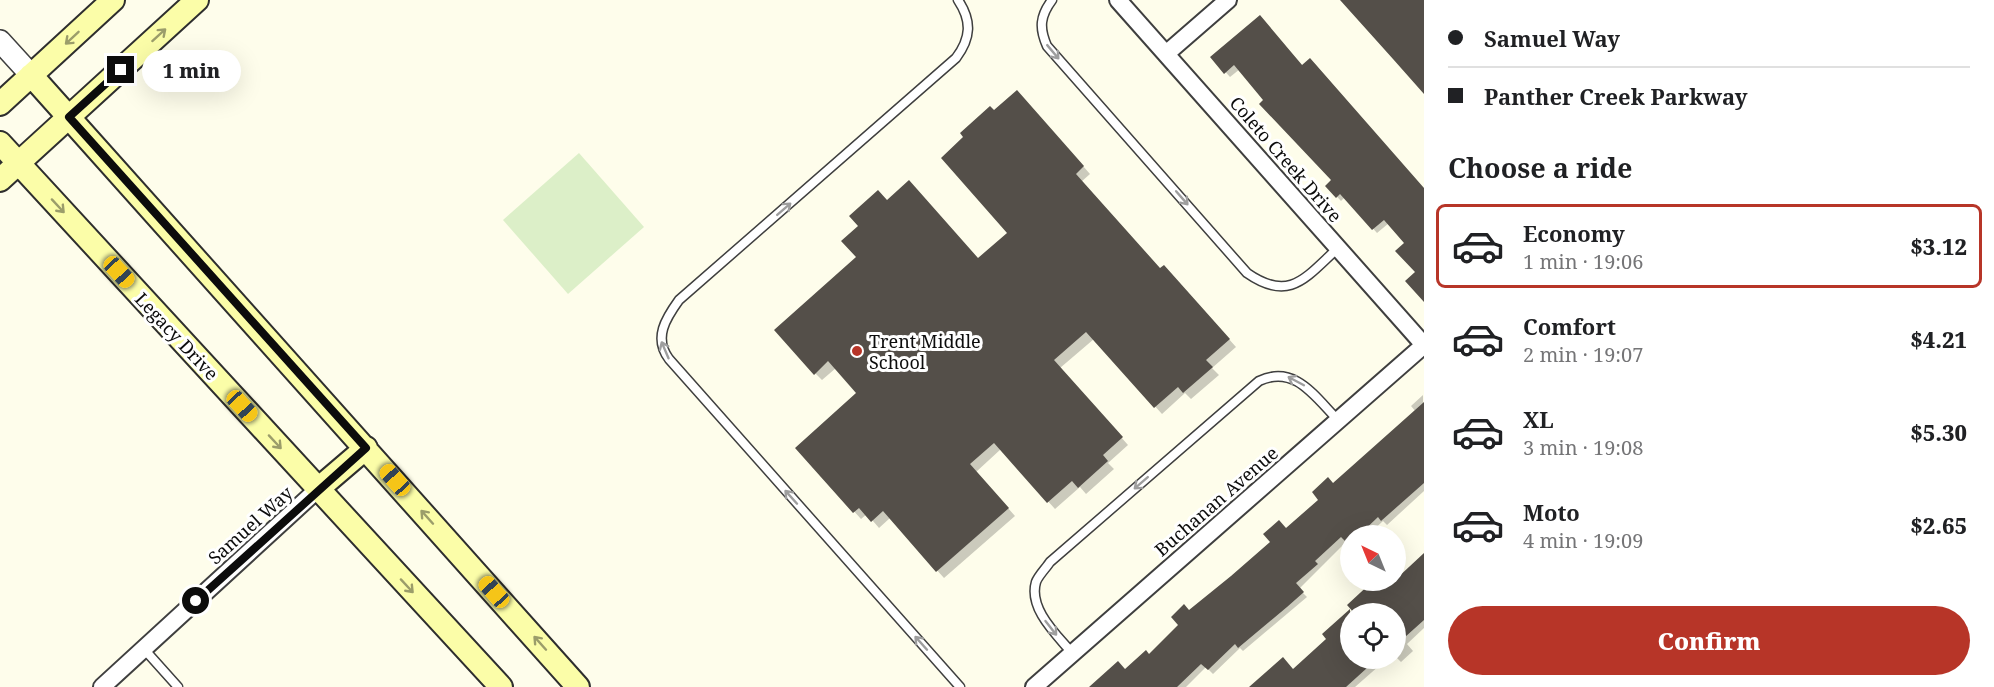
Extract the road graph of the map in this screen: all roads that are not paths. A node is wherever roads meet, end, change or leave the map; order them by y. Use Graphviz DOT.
graph roads {
  1 [pos="113,0"];
  2 [pos="198,0"];
  3 [pos="958,0"];
  4 [pos="1052,0"];
  5 [pos="1119,0"];
  6 [pos="1228,0"];
  7 [pos="0,41"];
  8 [pos="1167,53"];
  9 [pos="32,75"];
  10 [pos="0,104"];
  11 [pos="69,117"];
  12 [pos="0,143"];
  13 [pos="18,163"];
  14 [pos="0,180"];
  15 [pos="1338,248"];
  16 [pos="1424,345"];
  17 [pos="1338,420"];
  18 [pos="366,448"];
  19 [pos="318,489"];
  20 [pos="144,649"];
  21 [pos="1072,653"];
  22 [pos="102,687"];
  23 [pos="178,687"];
  24 [pos="501,687"];
  25 [pos="578,687"];
  26 [pos="960,687"];
  27 [pos="1034,687"];
  1 -- 9 [label="main road, one-way"];
  11 -- 2 [label="main road, one-way"];
  26 -- 3 [label="lane, one-way"];
  4 -- 15 [label="lane, one-way"];
  5 -- 8 [label="street, Coleto Creek Drive"];
  6 -- 8 [label="street"];
  7 -- 9 [label="street"];
  8 -- 15 [label="street, Coleto Creek Drive"];
  9 -- 10 [label="main road"];
  9 -- 11 [label="main road"];
  11 -- 13 [label="main road"];
  11 -- 18 [label="main road"];
  12 -- 13 [label="main road, Legacy Drive"];
  13 -- 14 [label="main road"];
  13 -- 19 [label="main road, Legacy Drive, one-way"];
  15 -- 16 [label="street, Coleto Creek Drive"];
  16 -- 17 [label="street, Buchanan Avenue"];
  17 -- 21 [label="street, Buchanan Avenue"];
  17 -- 21 [label="lane, one-way"];
  18 -- 19 [label="main road"];
  25 -- 18 [label="main road, one-way"];
  19 -- 20 [label="street, Samuel Way"];
  19 -- 24 [label="main road, Legacy Drive, one-way"];
  20 -- 22 [label="street, Samuel Way"];
  20 -- 23 [label="lane"];
  21 -- 27 [label="street, Buchanan Avenue"];
}
